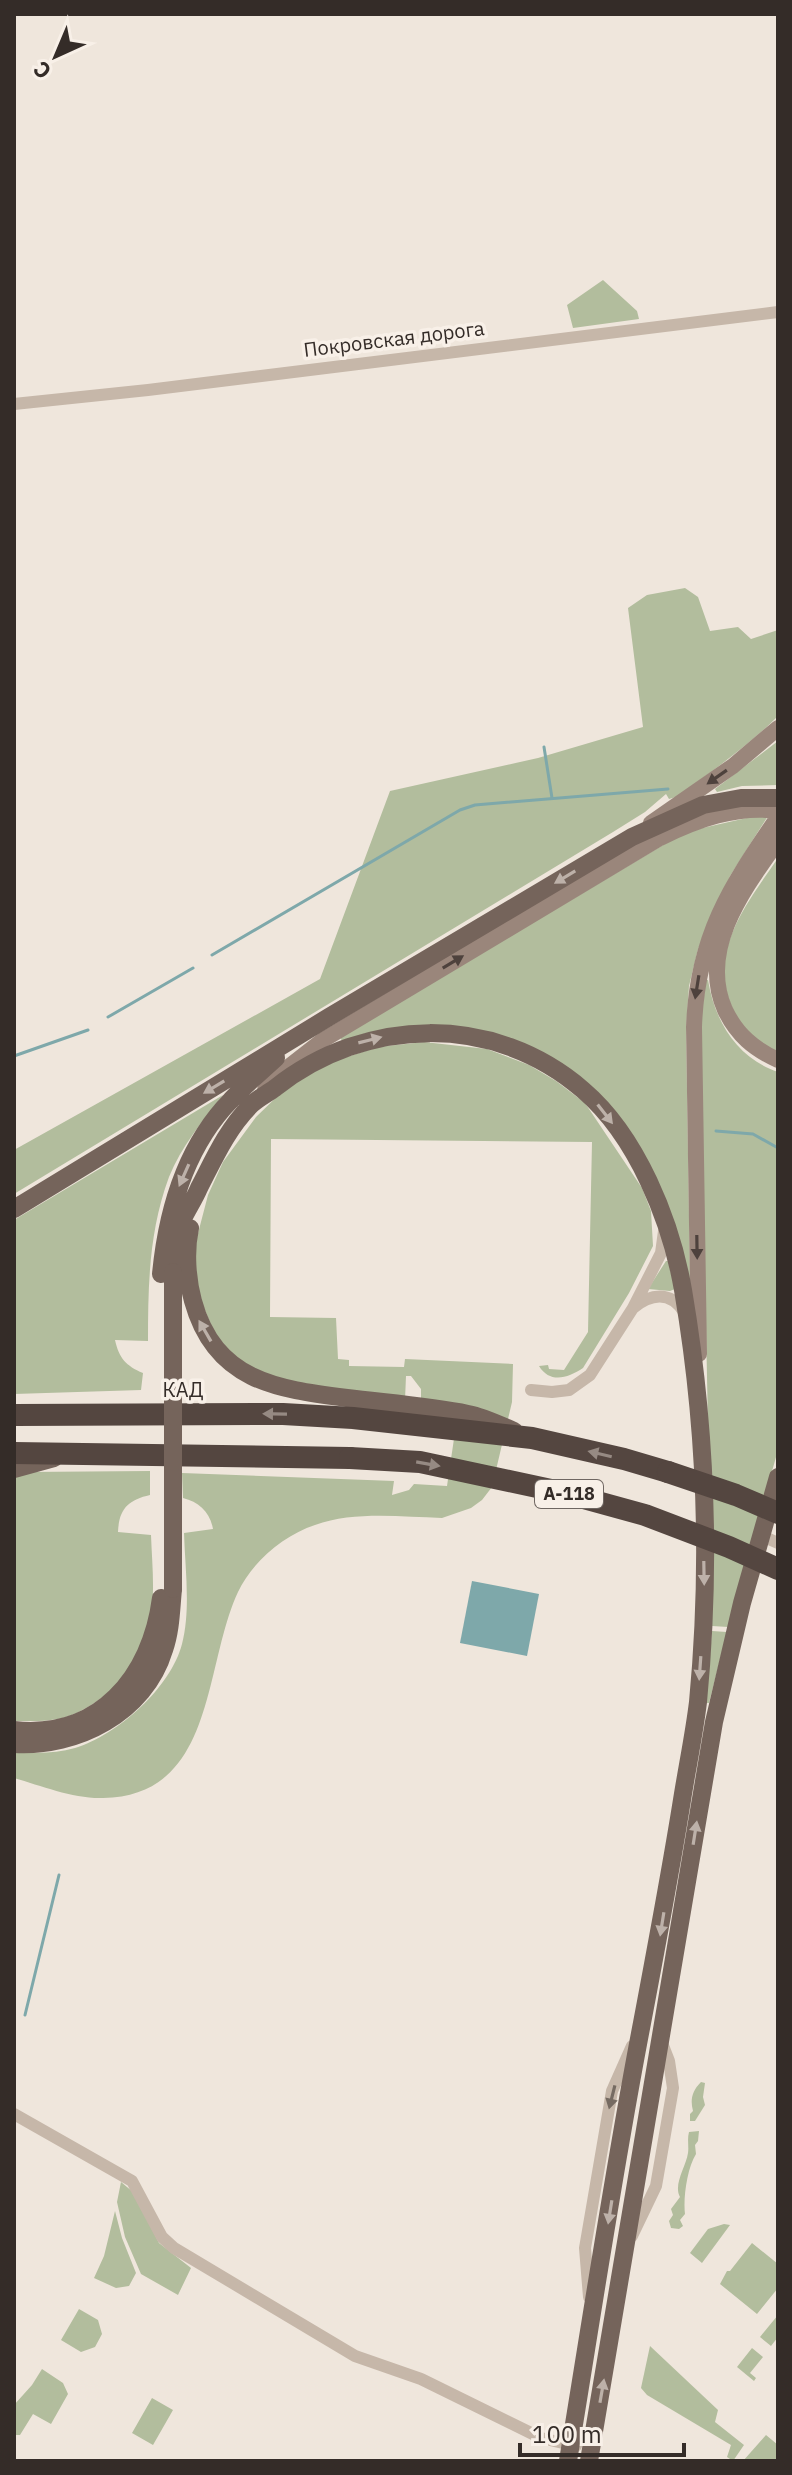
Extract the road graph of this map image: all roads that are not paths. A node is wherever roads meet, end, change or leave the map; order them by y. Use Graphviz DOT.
graph roads {
  1 [pos="778,312"];
  2 [pos="14,404"];
  3 [pos="778,728"];
  4 [pos="778,798"];
  5 [pos="778,811"];
  6 [pos="778,817"];
  7 [pos="632,837"];
  8 [pos="778,841"];
  9 [pos="752,867"];
  10 [pos="329,1017"];
  11 [pos="778,1060"];
  12 [pos="253,1102"];
  13 [pos="198,1191"];
  14 [pos="14,1209"];
  15 [pos="664,1220"];
  16 [pos="167,1273"];
  17 [pos="633,1308"];
  18 [pos="686,1318"];
  19 [pos="696,1383"];
  20 [pos="531,1390"];
  21 [pos="14,1415"];
  22 [pos="532,1438"];
  23 [pos="14,1453"];
  24 [pos="71,1453"];
  25 [pos="14,1469"];
  26 [pos="778,1477"];
  27 [pos="778,1513"];
  28 [pos="770,1540"];
  29 [pos="778,1569"];
  30 [pos="167,1588"];
  31 [pos="14,1730"];
  32 [pos="14,1744"];
  33 [pos="14,2114"];
  34 [pos="570,2453"];
  35 [pos="590,2455"];
  1 -- 2 [label="street, Покровская дорога"];
  3 -- 7 [label="main road, one-way"];
  4 -- 7 [label="main road"];
  12 -- 5 [label="main road, one-way"];
  6 -- 9 [label="main road"];
  7 -- 10 [label="main road, one-way"];
  8 -- 9 [label="main road"];
  9 -- 11 [label="main road"];
  9 -- 19 [label="main road, one-way"];
  10 -- 14 [label="main road, one-way"];
  10 -- 16 [label="main road, one-way"];
  12 -- 13 [label="main road"];
  12 -- 15 [label="main road, one-way"];
  13 -- 16 [label="main road"];
  22 -- 13 [label="main road, one-way"];
  15 -- 17 [label="street"];
  15 -- 18 [label="main road"];
  16 -- 30 [label="main road, bridge"];
  17 -- 18 [label="street"];
  17 -- 20 [label="street"];
  18 -- 19 [label="main road"];
  19 -- 34 [label="main road, one-way"];
  22 -- 21 [label="highway, КАД / А-118, one-way"];
  27 -- 22 [label="highway, А-118, one-way, bridge"];
  23 -- 24 [label="highway, А-118"];
  24 -- 25 [label="main road"];
  24 -- 29 [label="highway, А-118, one-way, bridge"];
  26 -- 28 [label="main road"];
  35 -- 28 [label="main road, one-way"];
  30 -- 31 [label="main road"];
  30 -- 32 [label="main road"];
  33 -- 34 [label="street"];
  34 -- 35 [label="street"];
}
